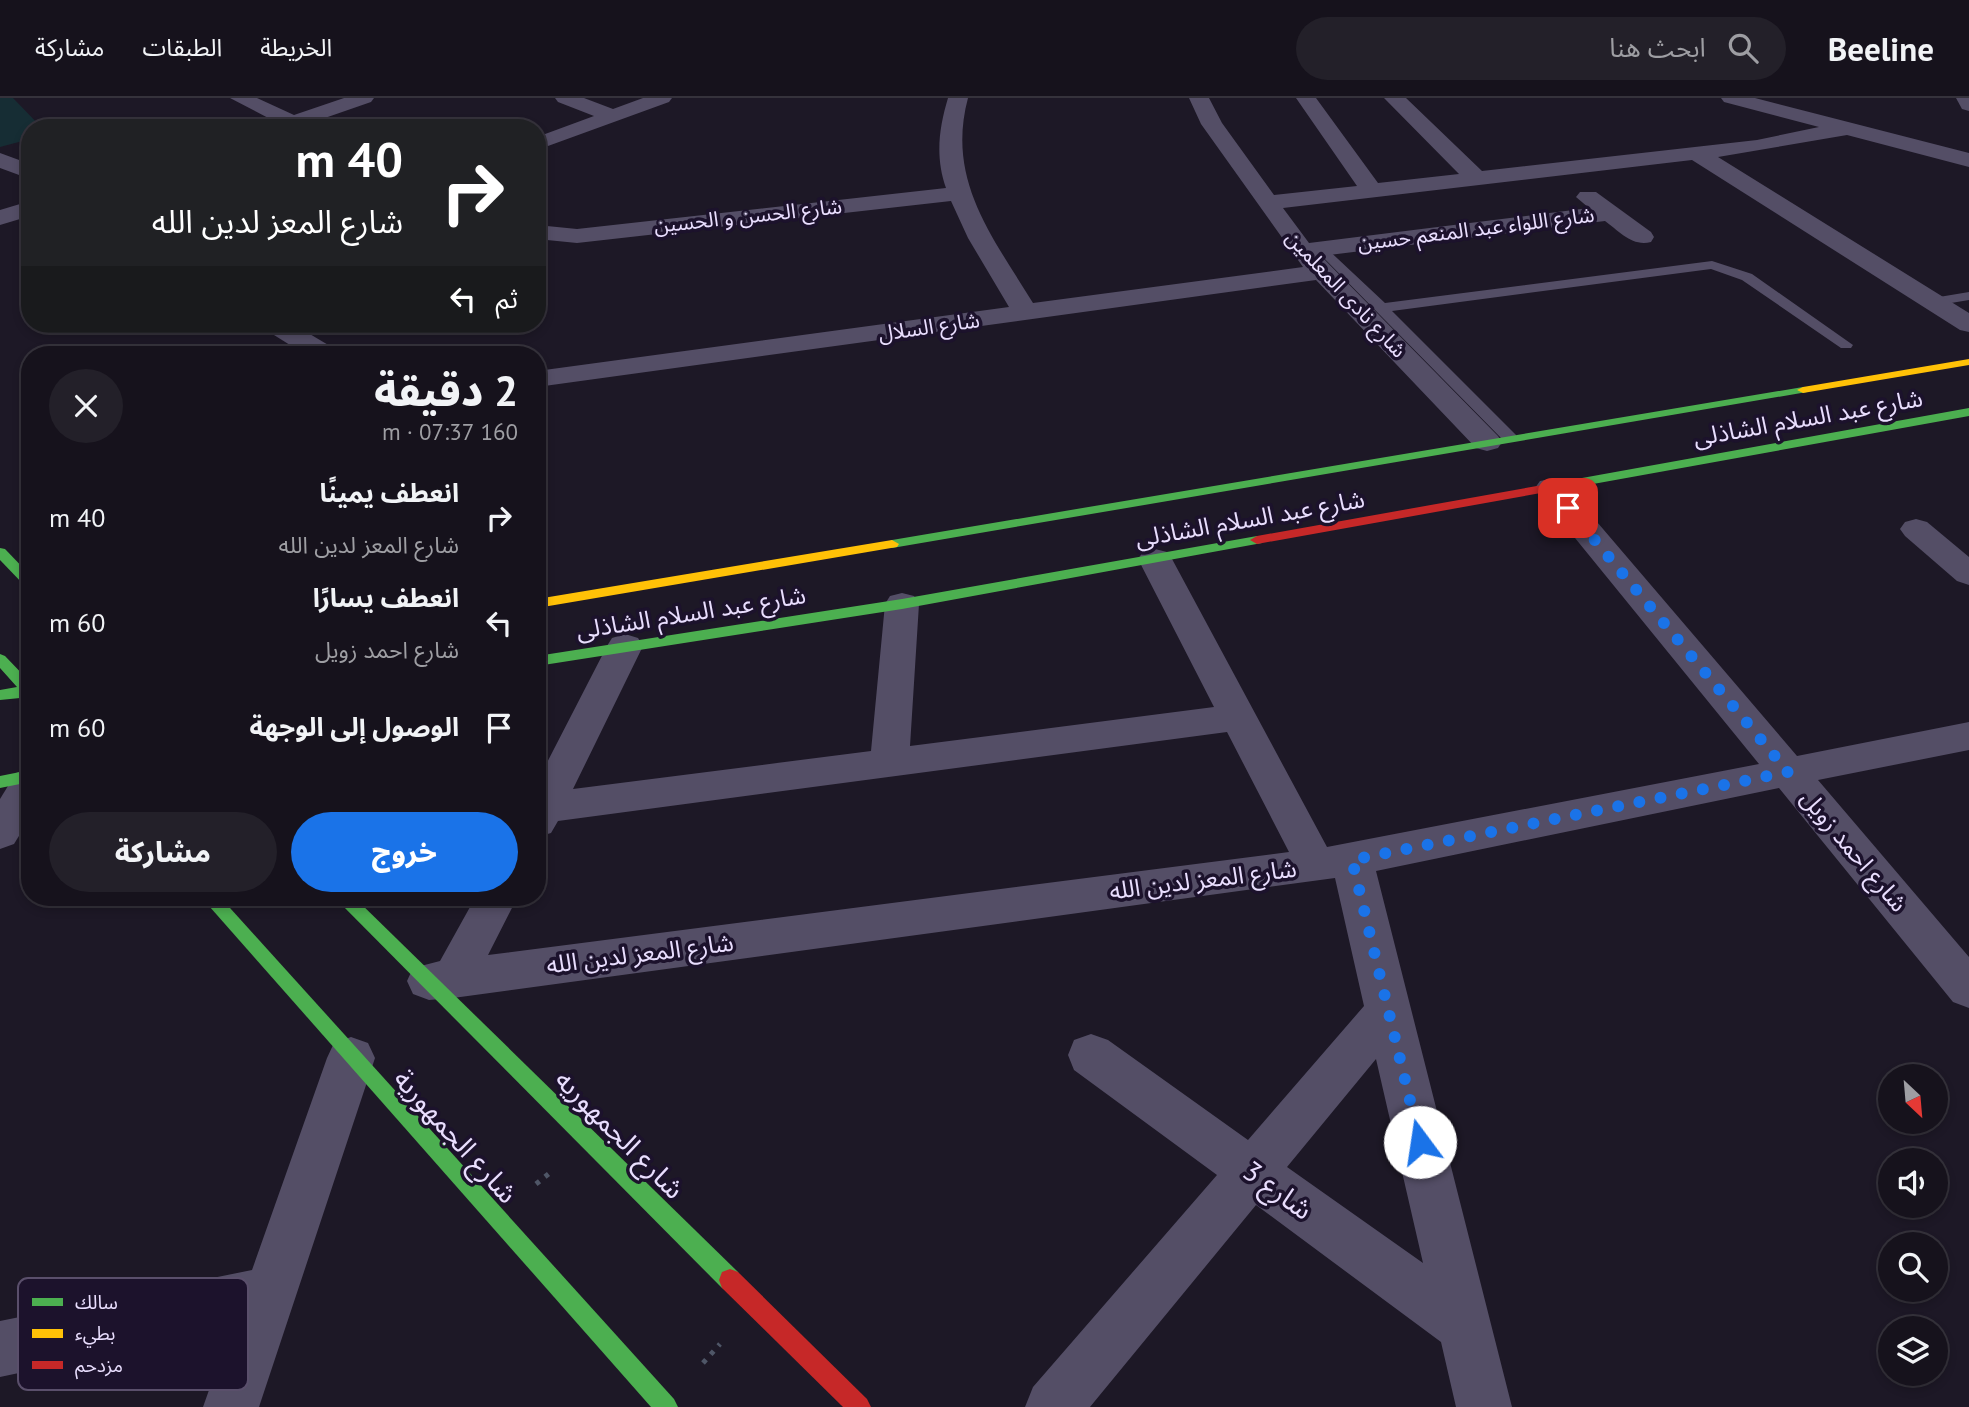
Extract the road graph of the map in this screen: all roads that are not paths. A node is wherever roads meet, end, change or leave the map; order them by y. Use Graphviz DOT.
graph roads {
  1 [pos="240,98"];
  2 [pos="364,98"];
  3 [pos="565,98"];
  4 [pos="662,98"];
  5 [pos="958,98"];
  6 [pos="1199,98"];
  7 [pos="1306,98"];
  8 [pos="1394,98"];
  9 [pos="1731,98"];
  10 [pos="1966,98"];
  11 [pos="1969,105"];
  12 [pos="613,116"];
  13 [pos="273,119"];
  14 [pos="301,119"];
  15 [pos="1849,128"];
  16 [pos="546,141"];
  17 [pos="1696,153"];
  18 [pos="0,160"];
  19 [pos="1969,160"];
  20 [pos="21,168"];
  21 [pos="1551,170"];
  22 [pos="1476,178"];
  23 [pos="1407,186"];
  24 [pos="1373,191"];
  25 [pos="959,193"];
  26 [pos="1266,203"];
  27 [pos="21,211"];
  28 [pos="1609,213"];
  29 [pos="0,218"];
  30 [pos="546,233"];
  31 [pos="1458,233"];
  32 [pos="1642,237"];
  33 [pos="1314,257"];
  34 [pos="1381,308"];
  35 [pos="1966,313"];
  36 [pos="1026,314"];
  37 [pos="290,333"];
  38 [pos="1846,345"];
  39 [pos="310,346"];
  40 [pos="1969,362"];
  41 [pos="546,378"];
  42 [pos="1969,412"];
  43 [pos="1499,440"];
  44 [pos="1551,488"];
  45 [pos="1916,529"];
  46 [pos="0,552"];
  47 [pos="1155,559"];
  48 [pos="21,574"];
  49 [pos="1969,574"];
  50 [pos="546,603"];
  51 [pos="901,604"];
  52 [pos="625,646"];
  53 [pos="0,659"];
  54 [pos="546,659"];
  55 [pos="21,682"];
  56 [pos="21,692"];
  57 [pos="0,695"];
  58 [pos="1238,717"];
  59 [pos="1969,736"];
  60 [pos="889,763"];
  61 [pos="1788,772"];
  62 [pos="21,778"];
  63 [pos="0,782"];
  64 [pos="21,798"];
  65 [pos="546,805"];
  66 [pos="546,814"];
  67 [pos="0,833"];
  68 [pos="1334,863"];
  69 [pos="218,906"];
  70 [pos="353,906"];
  71 [pos="491,906"];
  72 [pos="441,980"];
  73 [pos="1969,989"];
  74 [pos="1388,1011"];
  75 [pos="1091,1055"];
  76 [pos="351,1058"];
  77 [pos="1252,1172"];
  78 [pos="270,1293"];
  79 [pos="248,1298"];
  80 [pos="1465,1326"];
  81 [pos="18,1345"];
  82 [pos="0,1349"];
  83 [pos="248,1357"];
  84 [pos="237,1390"];
  85 [pos="665,1406"];
  86 [pos="231,1407"];
  87 [pos="859,1407"];
  88 [pos="1053,1407"];
  89 [pos="1484,1407"];
  1 -- 13 [label="street"];
  2 -- 14 [label="street"];
  3 -- 12 [label="street"];
  4 -- 12 [label="street"];
  5 -- 25 [label="street"];
  6 -- 26 [label="street, شارع نادى المعلمين"];
  7 -- 24 [label="street"];
  8 -- 22 [label="street"];
  9 -- 15 [label="street"];
  10 -- 11 [label="street"];
  12 -- 16 [label="street"];
  15 -- 17 [label="street"];
  15 -- 19 [label="street"];
  17 -- 21 [label="street"];
  17 -- 35 [label="street"];
  18 -- 20 [label="street"];
  21 -- 22 [label="street"];
  21 -- 28 [label="street"];
  22 -- 23 [label="street"];
  23 -- 24 [label="street"];
  23 -- 31 [label="street"];
  24 -- 26 [label="street"];
  25 -- 30 [label="street, شارع الحسن و الحسين"];
  25 -- 36 [label="street"];
  26 -- 33 [label="street, شارع نادى المعلمين"];
  27 -- 29 [label="street"];
  28 -- 31 [label="street, شارع اللواء عبد المنعم حسين"];
  28 -- 32 [label="street"];
  31 -- 33 [label="street, شارع اللواء عبد المنعم حسين"];
  33 -- 34 [label="lane"];
  33 -- 36 [label="street, شارع السلال"];
  33 -- 43 [label="street, شارع نادى المعلمين"];
  34 -- 38 [label="lane"];
  34 -- 43 [label="lane"];
  36 -- 41 [label="street, شارع السلال"];
  37 -- 39 [label="street"];
  40 -- 43 [label="main road, شارع عبد السلام الشاذلى"];
  42 -- 44 [label="main road, شارع عبد السلام الشاذلى"];
  43 -- 50 [label="main road, شارع عبد السلام الشاذلى"];
  44 -- 47 [label="main road, شارع عبد السلام الشاذلى"];
  44 -- 61 [label="street, شارع احمد زويل"];
  45 -- 49 [label="street"];
  46 -- 48 [label="main road"];
  47 -- 51 [label="main road, شارع عبد السلام الشاذلى"];
  47 -- 58 [label="street"];
  51 -- 52 [label="main road, شارع عبد السلام الشاذلى"];
  51 -- 60 [label="street"];
  52 -- 54 [label="main road, شارع عبد السلام الشاذلى"];
  52 -- 65 [label="street"];
  53 -- 55 [label="main road"];
  56 -- 57 [label="main road"];
  58 -- 60 [label="street"];
  58 -- 68 [label="street"];
  59 -- 61 [label="street, شارع المعز لدين الله"];
  60 -- 66 [label="street"];
  61 -- 68 [label="street, شارع المعز لدين الله"];
  61 -- 73 [label="street, شارع احمد زويل"];
  62 -- 63 [label="main road"];
  64 -- 67 [label="street"];
  68 -- 72 [label="street, شارع المعز لدين الله"];
  68 -- 74 [label="street"];
  69 -- 76 [label="main road, شارع الجمهورية"];
  70 -- 72 [label="main road, شارع الجمهوريه"];
  71 -- 72 [label="street"];
  72 -- 87 [label="main road, شارع الجمهوريه"];
  74 -- 77 [label="street"];
  74 -- 80 [label="street"];
  75 -- 77 [label="street, شارع 3"];
  76 -- 78 [label="street"];
  76 -- 85 [label="main road, شارع الجمهورية"];
  77 -- 80 [label="street, شارع 3"];
  77 -- 88 [label="street"];
  78 -- 79 [label="street"];
  78 -- 83 [label="street"];
  80 -- 89 [label="street"];
  81 -- 82 [label="street"];
  84 -- 86 [label="street"];
}
